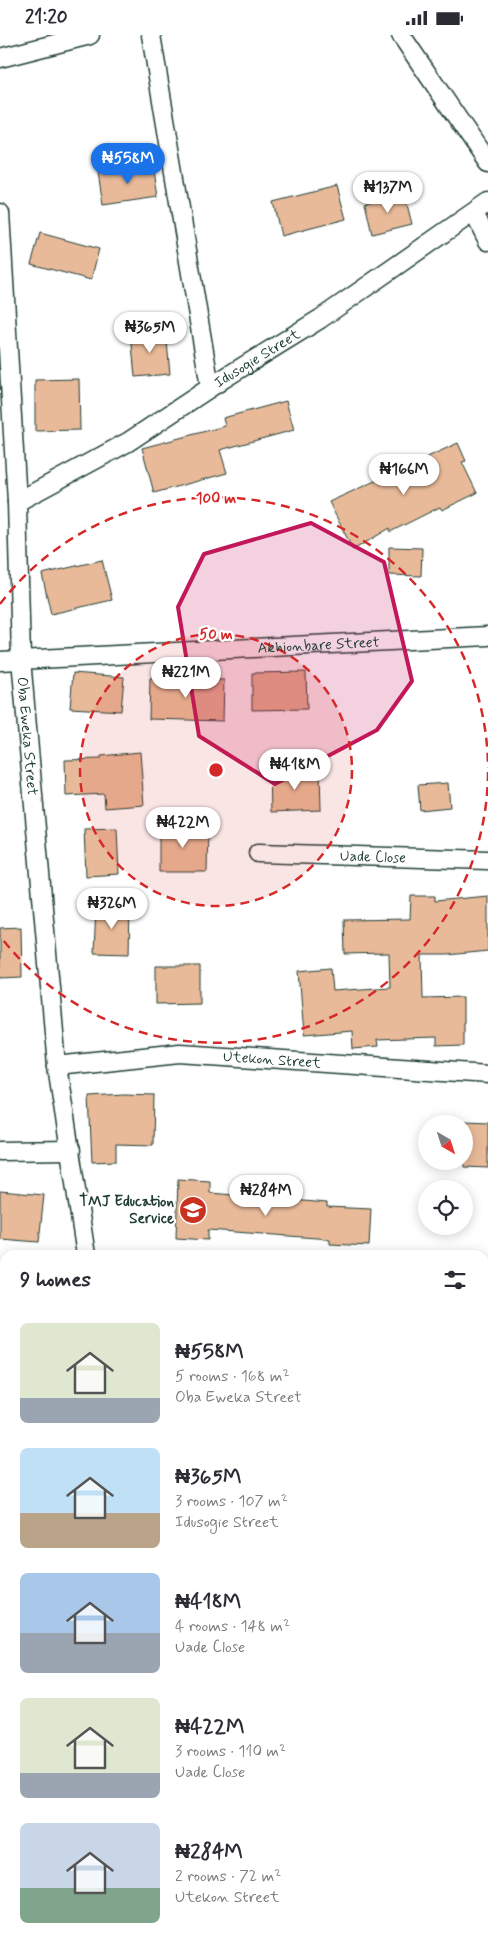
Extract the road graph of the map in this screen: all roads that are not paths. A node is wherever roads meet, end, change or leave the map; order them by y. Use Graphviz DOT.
graph roads {
  1 [pos="90,35"];
  2 [pos="151,35"];
  3 [pos="401,35"];
  4 [pos="0,57"];
  5 [pos="488,163"];
  6 [pos="488,202"];
  7 [pos="0,213"];
  8 [pos="474,213"];
  9 [pos="488,241"];
  10 [pos="223,379"];
  11 [pos="17,502"];
  12 [pos="488,636"];
  13 [pos="21,659"];
  14 [pos="0,661"];
  15 [pos="258,853"];
  16 [pos="488,860"];
  17 [pos="57,1066"];
  18 [pos="488,1074"];
  19 [pos="70,1150"];
  20 [pos="0,1151"];
  21 [pos="85,1250"];
  1 -- 4 [label="street"];
  2 -- 10 [label="street"];
  3 -- 5 [label="street"];
  6 -- 8 [label="street, Idusogie Street"];
  7 -- 11 [label="street, Oba Eweka Street"];
  8 -- 9 [label="street"];
  8 -- 10 [label="street, Idusogie Street"];
  10 -- 11 [label="street, Idusogie Street"];
  11 -- 13 [label="street, Oba Eweka Street"];
  12 -- 13 [label="street, Akhionbare Street"];
  13 -- 14 [label="street, Akhionbare Street"];
  13 -- 17 [label="street, Oba Eweka Street"];
  15 -- 16 [label="street, Uade Close"];
  17 -- 18 [label="street, Utekon Street"];
  17 -- 19 [label="street, Oba Eweka Street"];
  19 -- 20 [label="street"];
  19 -- 21 [label="street, Oba Eweka Street"];
}
